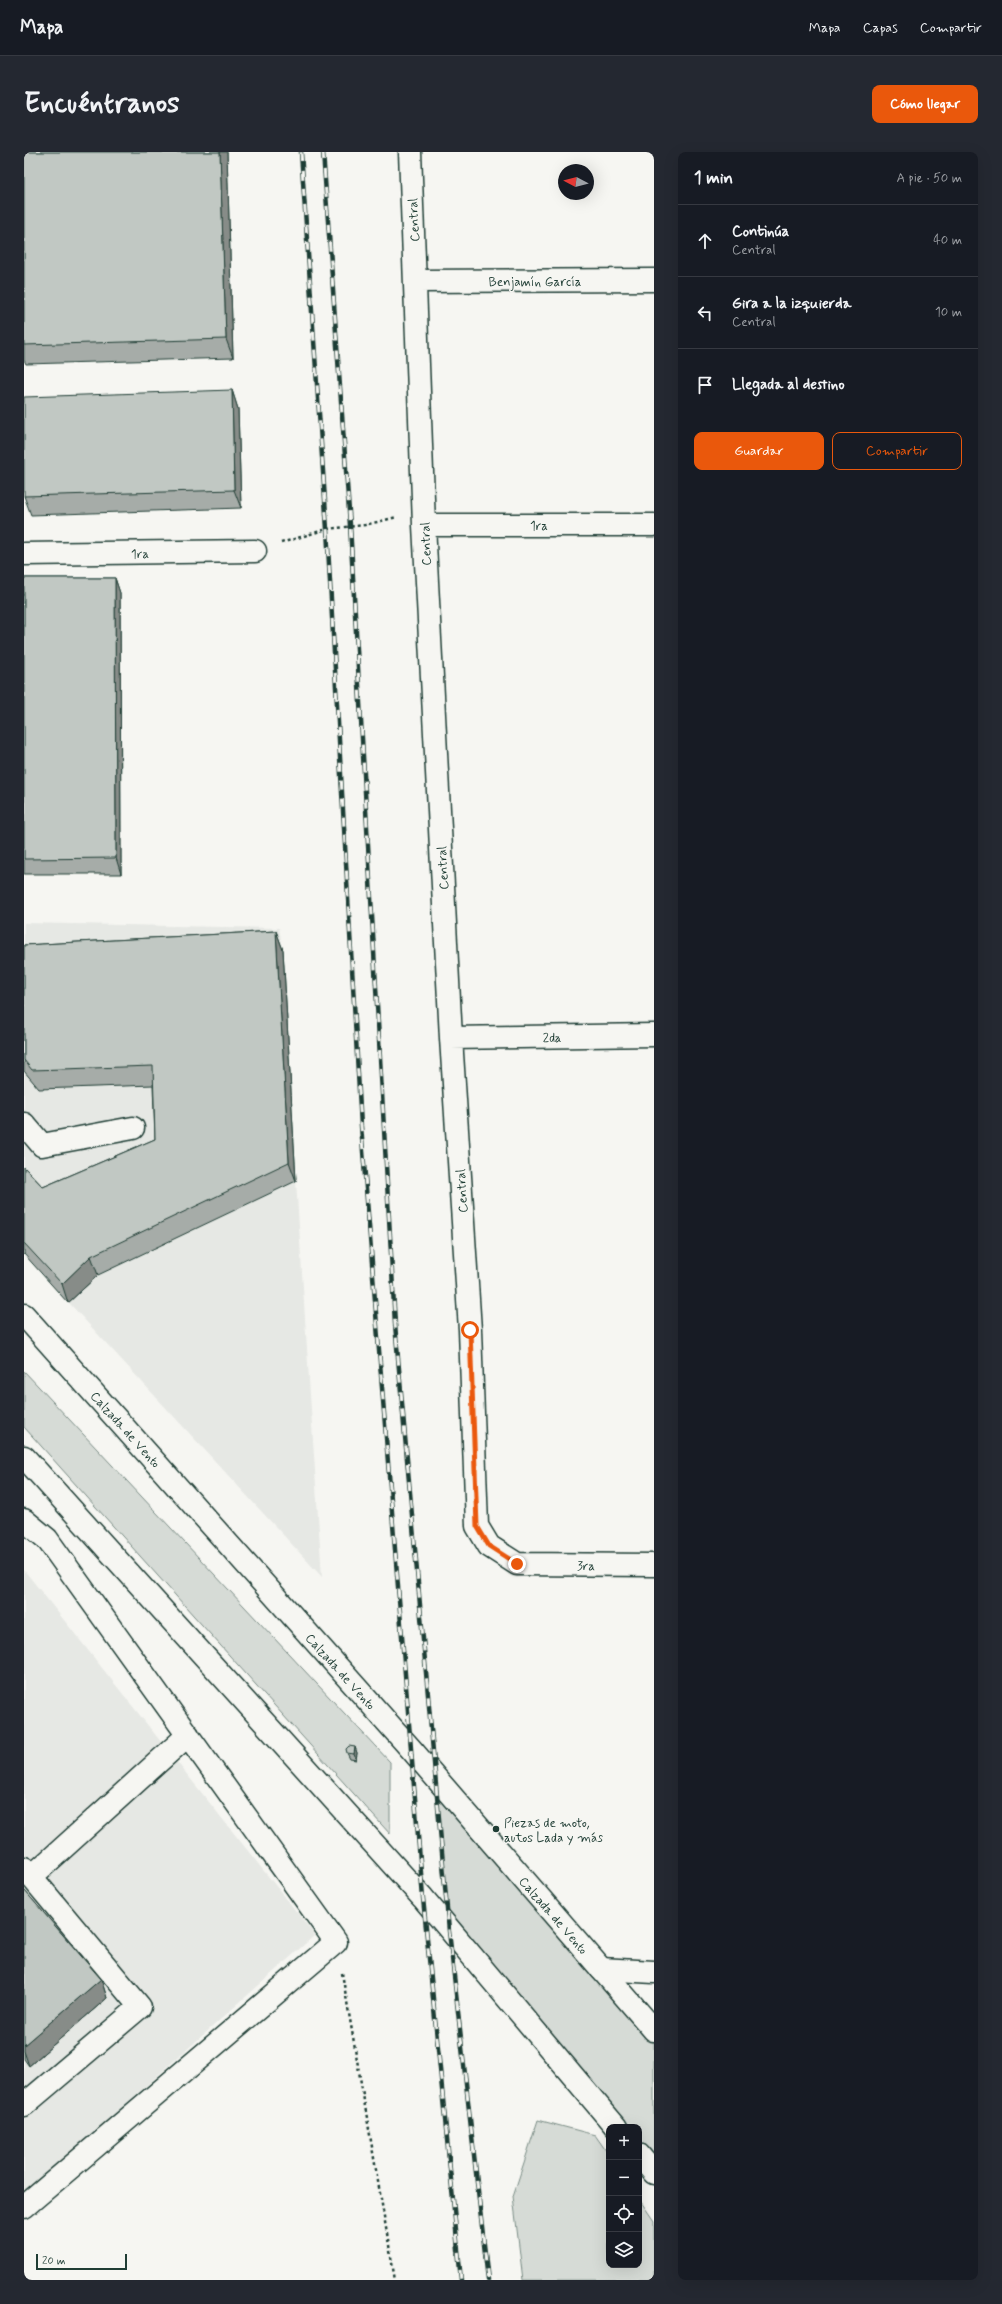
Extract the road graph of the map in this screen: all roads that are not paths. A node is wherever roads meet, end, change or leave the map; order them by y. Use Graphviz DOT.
graph roads {
  1 [pos="410,152"];
  2 [pos="654,280"];
  3 [pos="416,281"];
  4 [pos="424,517"];
  5 [pos="654,525"];
  6 [pos="255,551"];
  7 [pos="24,554"];
  8 [pos="654,1035"];
  9 [pos="451,1038"];
  10 [pos="24,1124"];
  11 [pos="133,1128"];
  12 [pos="24,1315"];
  13 [pos="24,1457"];
  14 [pos="24,1520"];
  15 [pos="517,1564"];
  16 [pos="654,1565"];
  17 [pos="188,1735"];
  18 [pos="28,1873"];
  19 [pos="601,1969"];
  20 [pos="654,1972"];
  21 [pos="654,2030"];
  22 [pos="24,2105"];
  23 [pos="613,2124"];
  24 [pos="642,2159"];
  25 [pos="654,2173"];
  26 [pos="24,2207"];
  1 -- 3 [label="street, Central"];
  2 -- 3 [label="street, Benjamín García"];
  3 -- 4 [label="street, Central"];
  4 -- 5 [label="street, 1ra"];
  4 -- 9 [label="street, Central"];
  6 -- 7 [label="street, 1ra"];
  8 -- 9 [label="street, 2da"];
  9 -- 15 [label="street, Central"];
  10 -- 11 [label="street"];
  12 -- 19 [label="street, Calzada de Vento"];
  13 -- 23 [label="street"];
  14 -- 17 [label="street"];
  15 -- 16 [label="street, 3ra"];
  17 -- 18 [label="street"];
  17 -- 26 [label="street"];
  18 -- 22 [label="street"];
  19 -- 20 [label="street"];
  19 -- 21 [label="street, Calzada de Vento"];
  24 -- 25 [label="street"];
}
